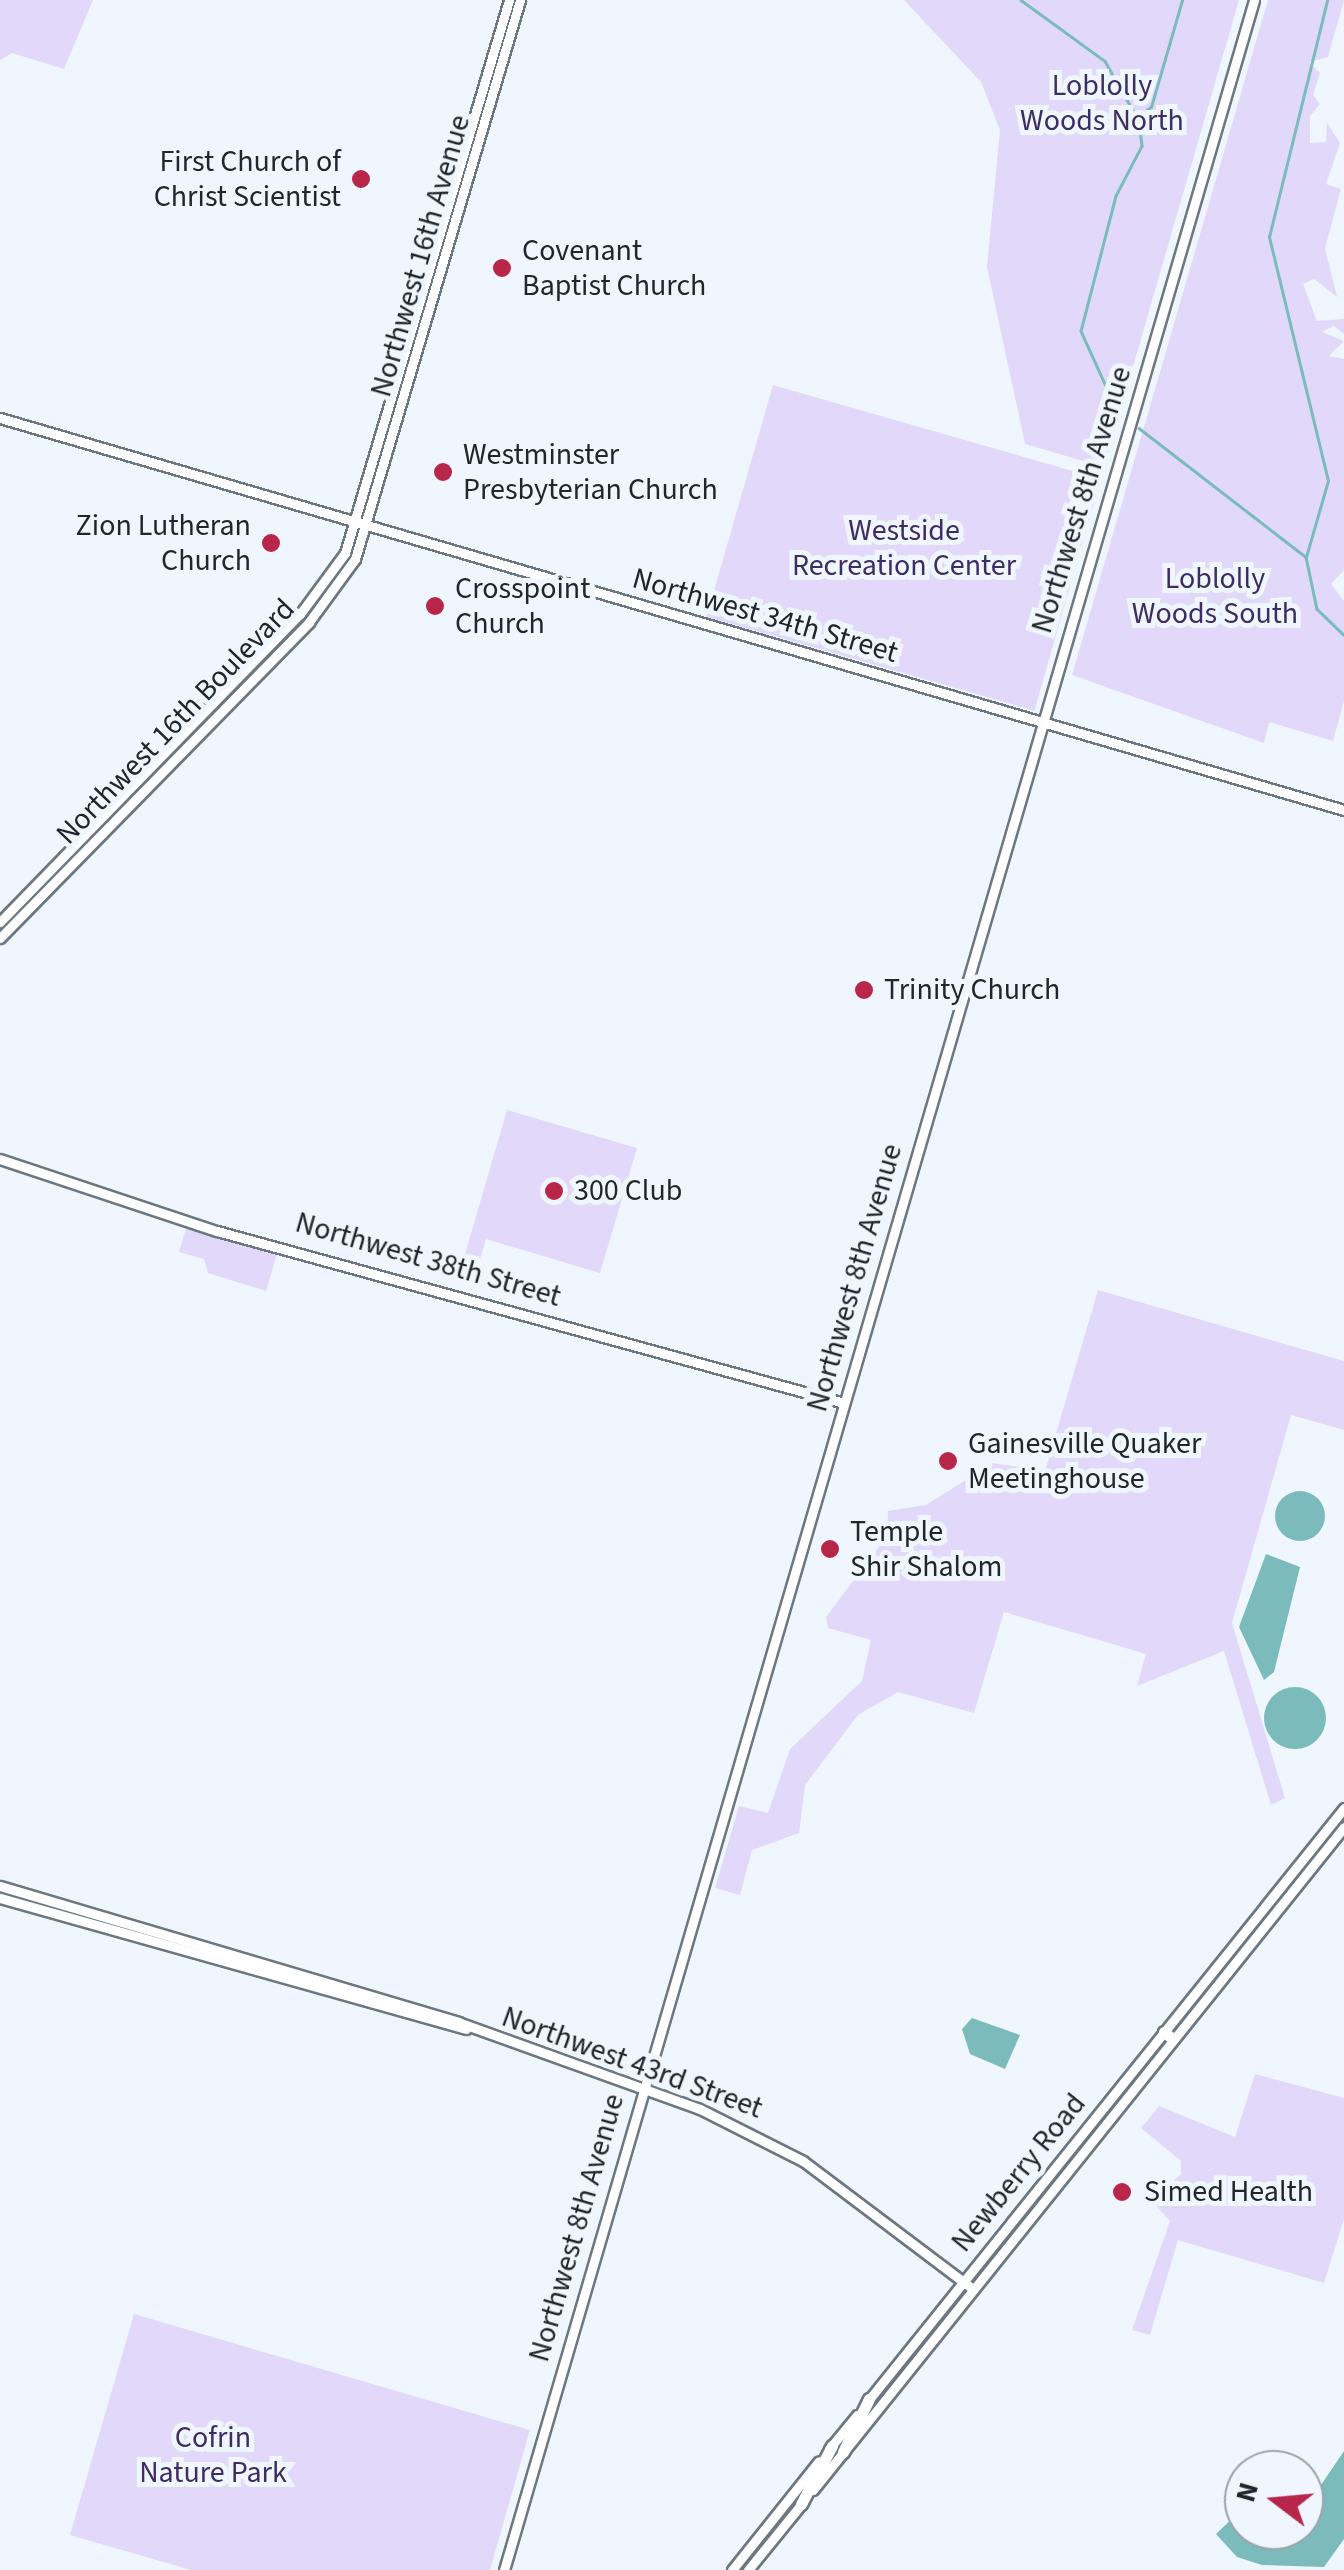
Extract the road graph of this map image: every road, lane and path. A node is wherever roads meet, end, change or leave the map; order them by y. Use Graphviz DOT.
graph roads {
  1 [pos="509,0"];
  2 [pos="520,0"];
  3 [pos="1254,0"];
  4 [pos="402,394"];
  5 [pos="0,418"];
  6 [pos="363,525"];
  7 [pos="1042,722"];
  8 [pos="1344,810"];
  9 [pos="0,922"];
  10 [pos="0,938"];
  11 [pos="0,1160"];
  12 [pos="844,1404"];
  13 [pos="1344,1808"];
  14 [pos="1344,1826"];
  15 [pos="0,1886"];
  16 [pos="0,1898"];
  17 [pos="231,1960"];
  18 [pos="1169,2036"];
  19 [pos="643,2089"];
  20 [pos="964,2282"];
  21 [pos="973,2289"];
  22 [pos="869,2400"];
  23 [pos="838,2449"];
  24 [pos="801,2504"];
  25 [pos="504,2570"];
  26 [pos="732,2570"];
  27 [pos="748,2570"];
  1 -- 4 [label="main road, Northwest 16th Avenue"];
  2 -- 4 [label="main road, Northwest 16th Avenue"];
  3 -- 7 [label="main road, Northwest 8th Avenue"];
  4 -- 6 [label="main road, Northwest 16th Avenue"];
  5 -- 6 [label="main road, Northwest 34th Street"];
  6 -- 7 [label="main road, Northwest 34th Street"];
  6 -- 9 [label="main road, Northwest 16th Boulevard"];
  6 -- 10 [label="main road, Northwest 16th Boulevard"];
  7 -- 8 [label="main road, Northwest 34th Street"];
  7 -- 12 [label="main road, Northwest 8th Avenue"];
  11 -- 12 [label="main road, Northwest 38th Street"];
  12 -- 19 [label="main road, Northwest 8th Avenue"];
  13 -- 18 [label="main road, Newberry Road"];
  14 -- 18 [label="main road, Newberry Road"];
  15 -- 17 [label="main road, Northwest 43rd Street"];
  16 -- 17 [label="main road, Northwest 43rd Street"];
  17 -- 19 [label="main road, Northwest 43rd Street"];
  18 -- 20 [label="main road, Newberry Road"];
  18 -- 21 [label="main road, Newberry Road"];
  19 -- 20 [label="main road, Northwest 43rd Street"];
  19 -- 25 [label="main road, Northwest 8th Avenue"];
  20 -- 21 [label="main road, Northwest 43rd Street"];
  20 -- 22 [label="main road, Newberry Road"];
  21 -- 23 [label="main road, Newberry Road"];
  22 -- 23 [label="highway"];
  23 -- 24 [label="highway"];
  23 -- 26 [label="main road, Newberry Road"];
  24 -- 27 [label="main road"];
}
